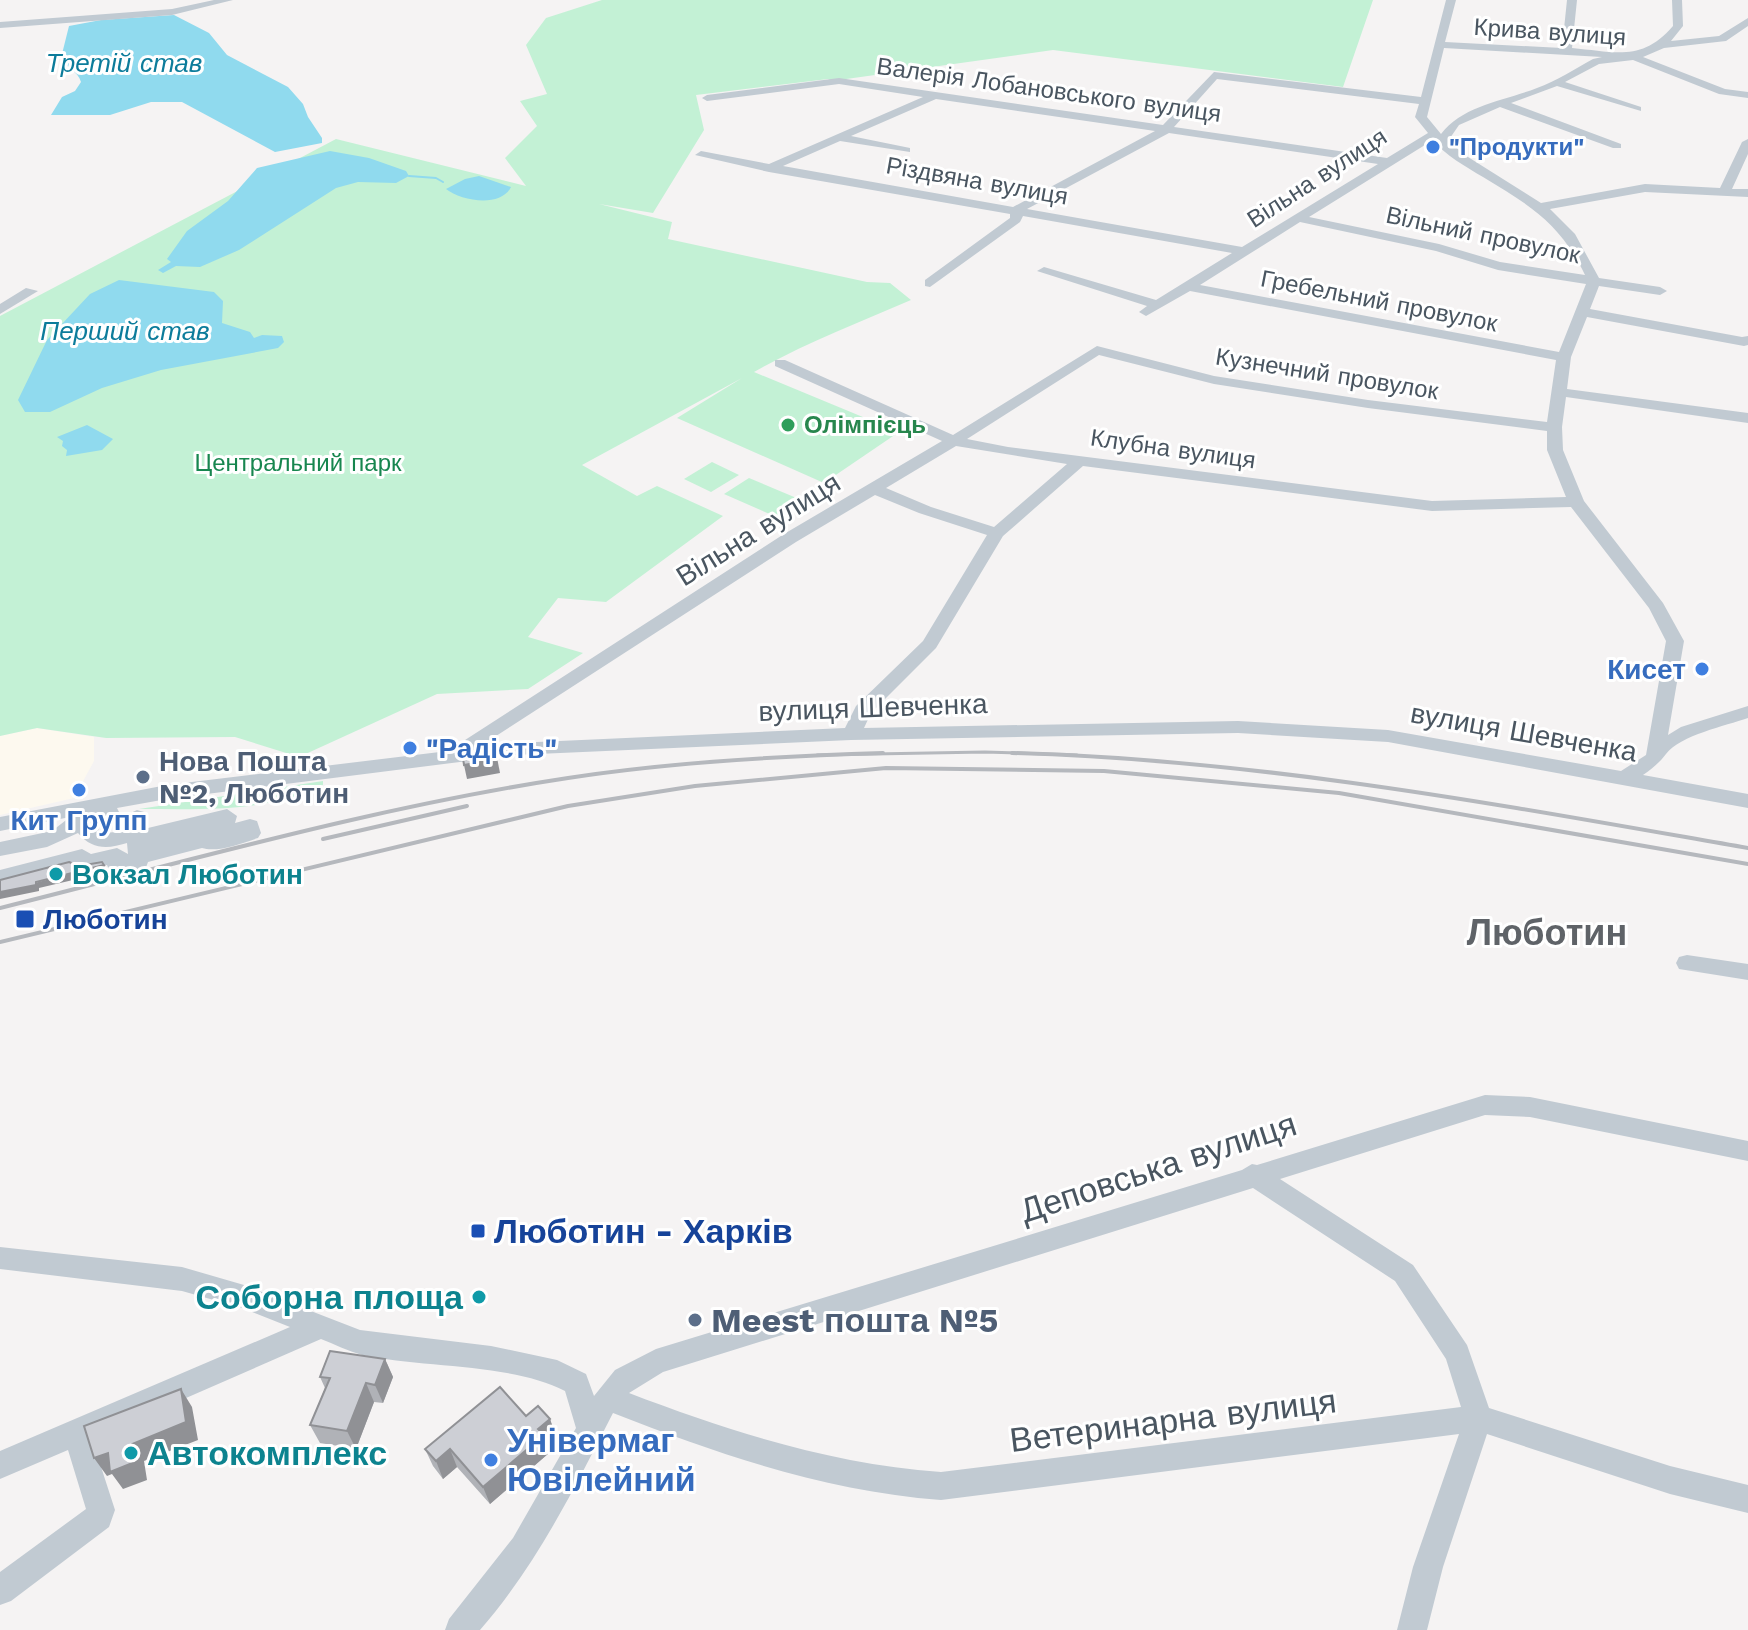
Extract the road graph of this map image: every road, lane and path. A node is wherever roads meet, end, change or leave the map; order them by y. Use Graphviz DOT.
graph roads {
  1 [pos="228,0"];
  2 [pos="1451,0"];
  3 [pos="1572,0"];
  4 [pos="1677,0"];
  5 [pos="1748,21"];
  6 [pos="0,25"];
  7 [pos="1722,39"];
  8 [pos="1741,42"];
  9 [pos="1439,45"];
  10 [pos="1662,45"];
  11 [pos="1567,51"];
  12 [pos="1586,53"];
  13 [pos="1634,57"];
  14 [pos="1597,61"];
  15 [pos="1555,82"];
  16 [pos="1748,95"];
  17 [pos="933,96"];
  18 [pos="707,98"];
  19 [pos="1425,101"];
  20 [pos="1500,103"];
  21 [pos="1637,109"];
  22 [pos="1165,130"];
  23 [pos="838,137"];
  24 [pos="1437,138"];
  25 [pos="1748,142"];
  26 [pos="1617,146"];
  27 [pos="906,150"];
  28 [pos="701,155"];
  29 [pos="1385,161"];
  30 [pos="769,168"];
  31 [pos="1725,191"];
  32 [pos="1748,193"];
  33 [pos="1538,207"];
  34 [pos="1017,210"];
  35 [pos="1298,218"];
  36 [pos="1246,252"];
  37 [pos="1044,271"];
  38 [pos="1594,281"];
  39 [pos="930,283"];
  40 [pos="1186,286"];
  41 [pos="31,291"];
  42 [pos="1660,291"];
  43 [pos="0,310"];
  44 [pos="1582,312"];
  45 [pos="1748,340"];
  46 [pos="1097,350"];
  47 [pos="1564,357"];
  48 [pos="780,363"];
  49 [pos="1560,392"];
  50 [pos="1748,418"];
  51 [pos="1554,427"];
  52 [pos="954,441"];
  53 [pos="1081,460"];
  54 [pos="873,488"];
  55 [pos="1576,502"];
  56 [pos="997,533"];
  57 [pos="1748,712"];
  58 [pos="851,734"];
  59 [pos="1655,752"];
  60 [pos="449,757"];
  61 [pos="1625,778"];
  62 [pos="1748,801"];
  63 [pos="0,824"];
  64 [pos="0,849"];
  65 [pos="0,877"];
  66 [pos="1687,963"];
  67 [pos="1748,972"];
  68 [pos="1748,1151"];
  69 [pos="1252,1174"];
  70 [pos="0,1258"];
  71 [pos="319,1327"];
  72 [pos="607,1398"];
  73 [pos="1478,1418"];
  74 [pos="590,1429"];
  75 [pos="76,1432"];
  76 [pos="0,1465"];
  77 [pos="1748,1499"];
  78 [pos="0,1590"];
  79 [pos="460,1630"];
  80 [pos="1412,1630"];
  1 -- 6 [label="street"];
  2 -- 9 [label="street"];
  3 -- 11 [label="street"];
  4 -- 10 [label="street"];
  5 -- 7 [label="street"];
  7 -- 8 [label="street"];
  7 -- 10 [label="street"];
  9 -- 11 [label="street, Крива вулиця"];
  9 -- 19 [label="street"];
  10 -- 13 [label="street"];
  11 -- 12 [label="street, Крива вулиця"];
  12 -- 13 [label="street, Крива вулиця"];
  12 -- 14 [label="street"];
  13 -- 14 [label="street"];
  13 -- 16 [label="street, Крива вулиця"];
  14 -- 15 [label="street, Вільна вулиця"];
  15 -- 20 [label="street, Вільна вулиця"];
  15 -- 21 [label="street"];
  17 -- 18 [label="street, Валерія Лобановського вулиця"];
  17 -- 22 [label="street, Валерія Лобановського вулиця"];
  17 -- 23 [label="street"];
  19 -- 22 [label="street"];
  19 -- 24 [label="street"];
  20 -- 24 [label="street, Вільна вулиця"];
  20 -- 26 [label="street"];
  22 -- 29 [label="street, Валерія Лобановського вулиця"];
  22 -- 34 [label="street"];
  23 -- 27 [label="street"];
  23 -- 30 [label="street"];
  24 -- 29 [label="street, Вільна вулиця"];
  24 -- 33 [label="street"];
  25 -- 31 [label="street"];
  28 -- 30 [label="street, Різдвяна вулиця"];
  29 -- 35 [label="street, Вільна вулиця"];
  30 -- 34 [label="street, Різдвяна вулиця"];
  31 -- 32 [label="street"];
  31 -- 33 [label="street"];
  33 -- 38 [label="street"];
  34 -- 36 [label="street, Різдвяна вулиця"];
  34 -- 39 [label="street"];
  35 -- 36 [label="street, Вільна вулиця"];
  35 -- 38 [label="street, Вільний провулок"];
  36 -- 40 [label="street, Вільна вулиця"];
  37 -- 40 [label="street, Вільна вулиця"];
  38 -- 42 [label="street, Вільний провулок"];
  38 -- 44 [label="street"];
  40 -- 47 [label="street, Гребельний провулок"];
  41 -- 43 [label="street"];
  44 -- 45 [label="street"];
  44 -- 47 [label="street"];
  46 -- 51 [label="street, Кузнечний провулок"];
  46 -- 52 [label="street, Вільна вулиця"];
  47 -- 49 [label="street"];
  48 -- 52 [label="street, Клубна вулиця"];
  49 -- 50 [label="street"];
  49 -- 51 [label="street"];
  51 -- 55 [label="street"];
  52 -- 53 [label="street, Клубна вулиця"];
  52 -- 54 [label="street, Вільна вулиця"];
  53 -- 55 [label="street, Клубна вулиця"];
  53 -- 56 [label="street"];
  54 -- 56 [label="street"];
  54 -- 60 [label="street, Вільна вулиця"];
  55 -- 59 [label="street"];
  56 -- 58 [label="street"];
  57 -- 59 [label="street"];
  58 -- 60 [label="street, вулиця Шевченка"];
  58 -- 61 [label="street, вулиця Шевченка"];
  59 -- 61 [label="street"];
  60 -- 63 [label="street, вулиця Шевченка"];
  61 -- 62 [label="street, вулиця Шевченка"];
  64 -- 65 [label="street"];
  66 -- 67 [label="street"];
  68 -- 69 [label="street, Деповська вулиця"];
  69 -- 72 [label="street, Деповська вулиця"];
  69 -- 73 [label="street"];
  70 -- 71 [label="street"];
  71 -- 74 [label="street"];
  71 -- 75 [label="street"];
  72 -- 73 [label="street, Ветеринарна вулиця"];
  72 -- 74 [label="street"];
  73 -- 77 [label="street, Ветеринарна вулиця"];
  73 -- 80 [label="street"];
  74 -- 79 [label="street"];
  75 -- 76 [label="street"];
  75 -- 78 [label="street"];
}
